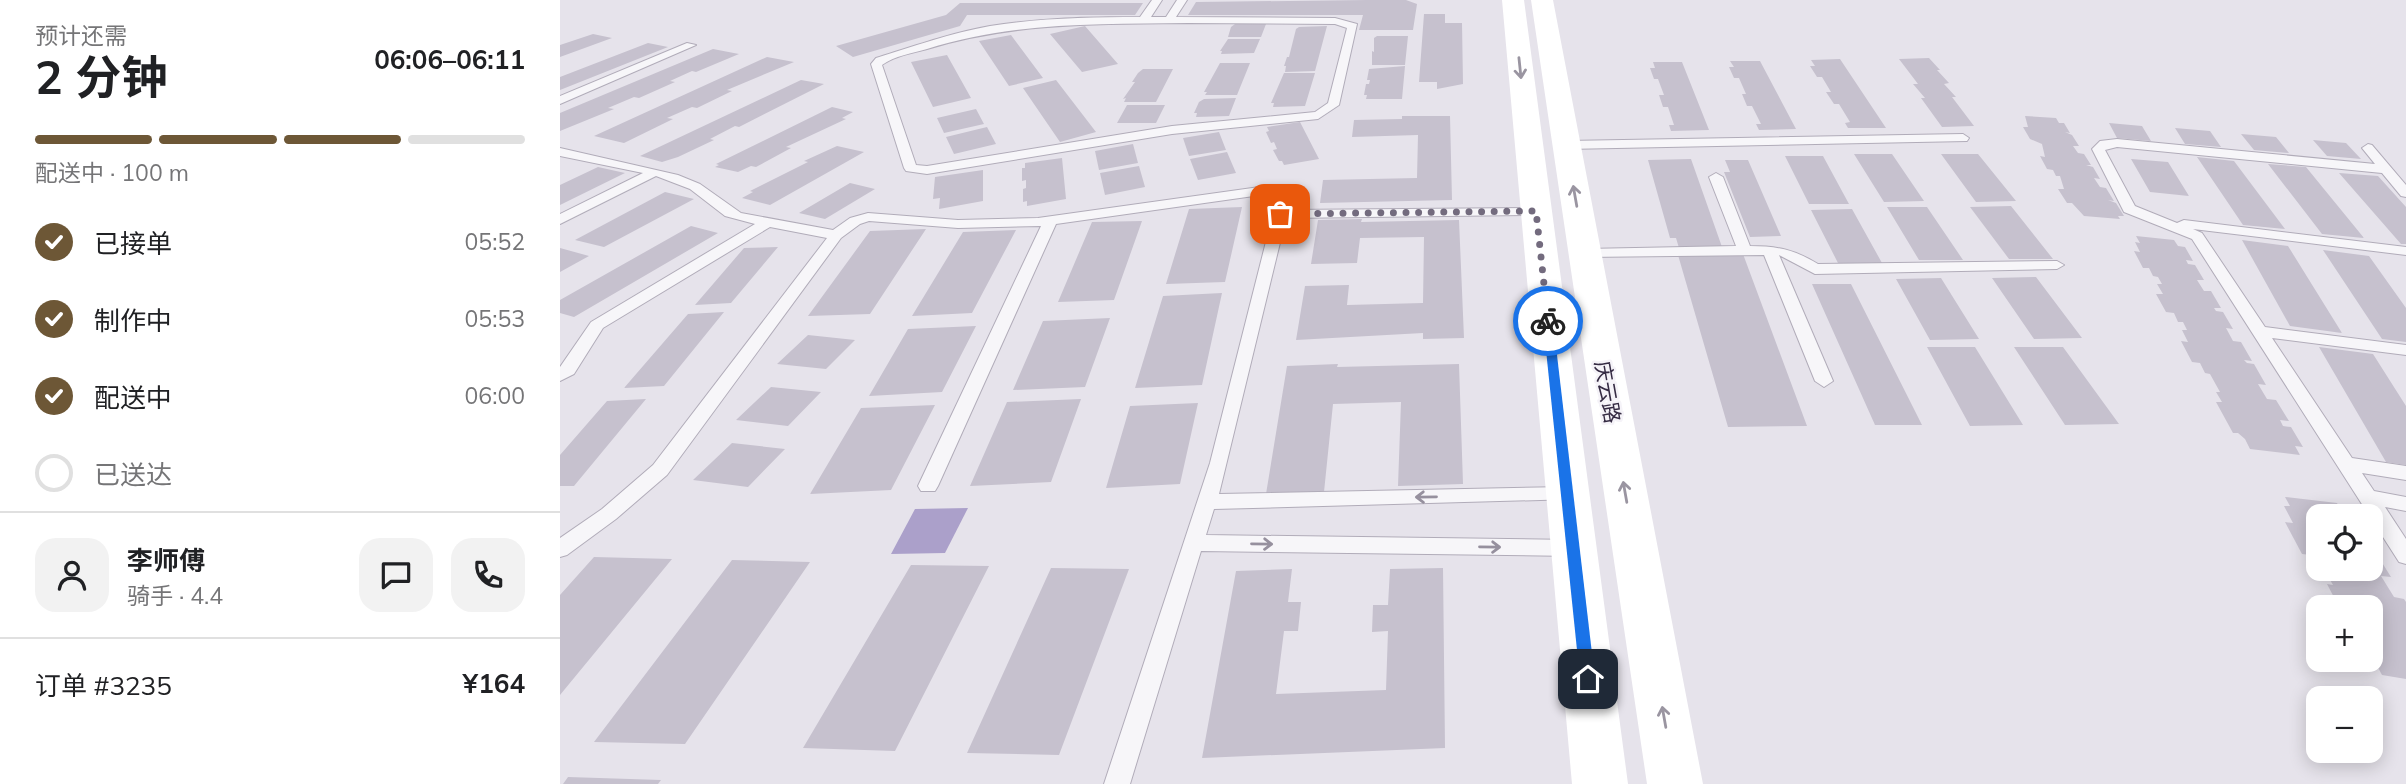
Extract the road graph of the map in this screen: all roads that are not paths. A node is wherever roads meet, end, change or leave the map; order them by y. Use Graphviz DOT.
graph roads {
  1 [pos="1157,0"];
  2 [pos="1182,0"];
  3 [pos="1513,0"];
  4 [pos="1542,0"];
  5 [pos="1169,20"];
  6 [pos="1143,21"];
  7 [pos="691,45"];
  8 [pos="560,100"];
  9 [pos="1963,138"];
  10 [pos="1566,145"];
  11 [pos="2368,148"];
  12 [pos="560,152"];
  13 [pos="2385,169"];
  14 [pos="652,173"];
  15 [pos="1716,177"];
  16 [pos="2406,193"];
  17 [pos="1536,211"];
  18 [pos="1280,214"];
  19 [pos="560,220"];
  20 [pos="1051,220"];
  21 [pos="2160,221"];
  22 [pos="768,222"];
  23 [pos="836,235"];
  24 [pos="1769,250"];
  25 [pos="1745,251"];
  26 [pos="2406,251"];
  27 [pos="1585,253"];
  28 [pos="2057,265"];
  29 [pos="2259,331"];
  30 [pos="2406,350"];
  31 [pos="560,375"];
  32 [pos="1824,381"];
  33 [pos="2346,464"];
  34 [pos="2406,473"];
  35 [pos="928,486"];
  36 [pos="1567,494"];
  37 [pos="2368,497"];
  38 [pos="1206,502"];
  39 [pos="2406,504"];
  40 [pos="1194,543"];
  41 [pos="1573,548"];
  42 [pos="560,549"];
  43 [pos="2406,556"];
  44 [pos="1117,784"];
  45 [pos="1600,784"];
  46 [pos="1675,784"];
  1 -- 6 [label="lane"];
  2 -- 5 [label="lane"];
  3 -- 17 [label="main road, one-way"];
  4 -- 10 [label="main road, 庆云路"];
  5 -- 6 [label="lane"];
  5 -- 6 [label="lane"];
  7 -- 8 [label="lane"];
  9 -- 10 [label="lane"];
  27 -- 10 [label="main road, 庆云路, one-way"];
  11 -- 13 [label="lane"];
  12 -- 14 [label="lane"];
  13 -- 16 [label="lane"];
  13 -- 21 [label="lane"];
  14 -- 19 [label="lane"];
  14 -- 22 [label="lane"];
  15 -- 25 [label="lane"];
  17 -- 18 [label="lane"];
  17 -- 36 [label="main road"];
  18 -- 20 [label="lane"];
  18 -- 38 [label="lane"];
  20 -- 23 [label="lane"];
  20 -- 35 [label="lane"];
  21 -- 26 [label="lane"];
  21 -- 29 [label="lane"];
  22 -- 23 [label="lane"];
  22 -- 31 [label="lane"];
  23 -- 42 [label="lane"];
  24 -- 25 [label="lane"];
  24 -- 28 [label="lane"];
  24 -- 32 [label="lane"];
  25 -- 27 [label="lane"];
  46 -- 27 [label="main road, 庆云路, one-way"];
  29 -- 30 [label="lane"];
  29 -- 33 [label="lane"];
  33 -- 34 [label="lane"];
  33 -- 37 [label="lane"];
  36 -- 38 [label="lane, one-way"];
  36 -- 41 [label="main road"];
  37 -- 39 [label="lane"];
  37 -- 43 [label="lane"];
  38 -- 40 [label="lane"];
  40 -- 41 [label="lane, one-way"];
  40 -- 44 [label="lane"];
  41 -- 45 [label="main road"];
}
